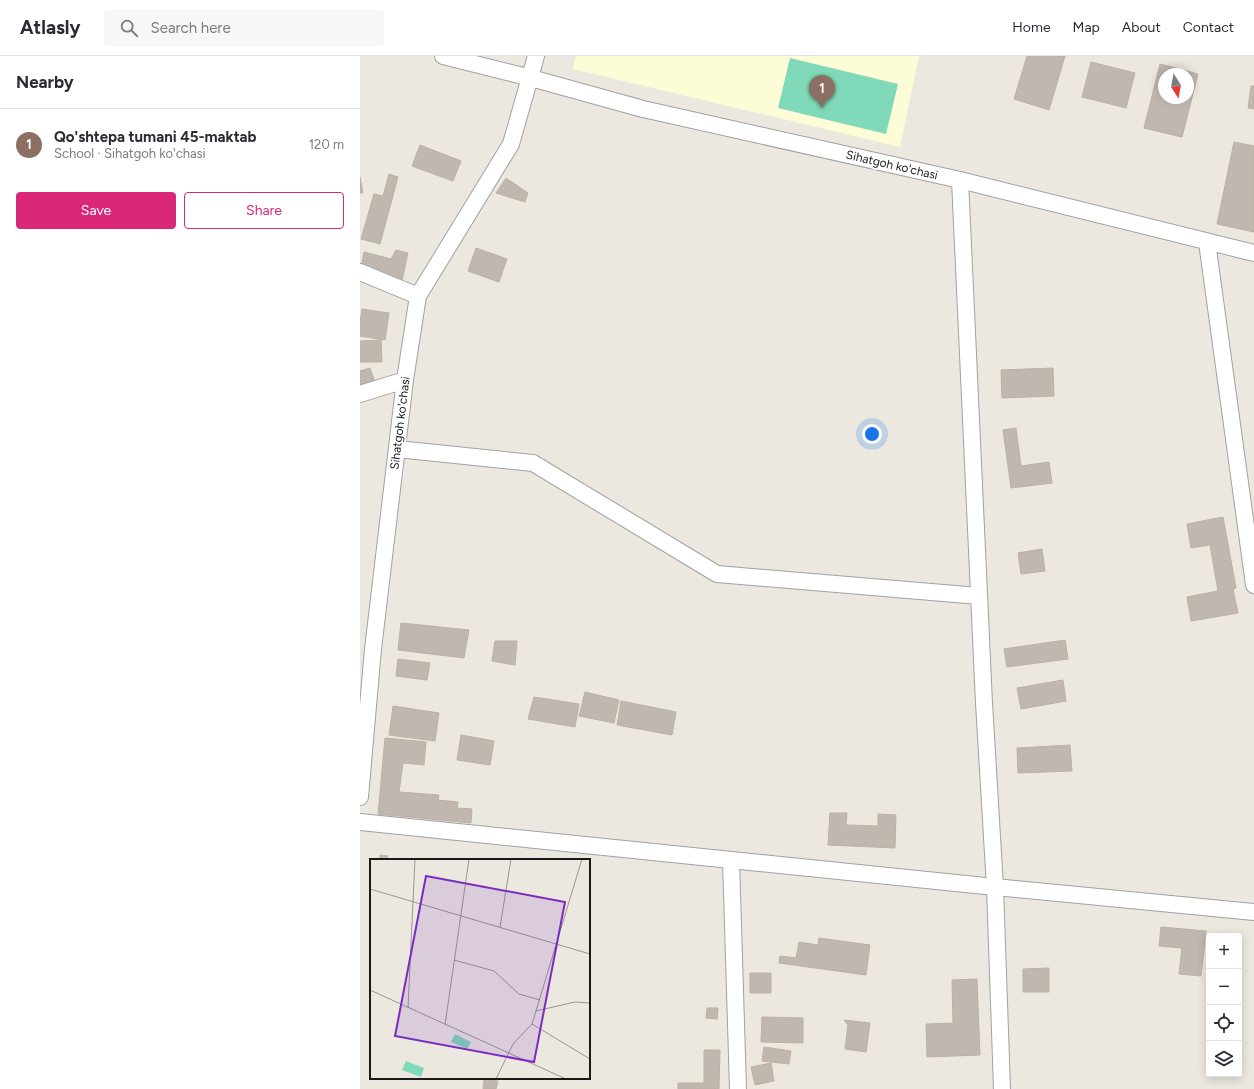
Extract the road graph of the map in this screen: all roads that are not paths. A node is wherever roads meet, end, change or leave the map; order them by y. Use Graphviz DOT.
graph roads {
  1 [pos="443,56"];
  2 [pos="536,56"];
  3 [pos="530,78"];
  4 [pos="960,180"];
  5 [pos="1207,242"];
  6 [pos="1254,253"];
  7 [pos="360,272"];
  8 [pos="418,296"];
  9 [pos="405,380"];
  10 [pos="360,394"];
  11 [pos="397,449"];
  12 [pos="1254,585"];
  13 [pos="979,596"];
  14 [pos="360,797"];
  15 [pos="360,822"];
  16 [pos="731,860"];
  17 [pos="995,887"];
  18 [pos="1254,912"];
  19 [pos="738,1089"];
  20 [pos="1002,1089"];
  1 -- 3 [label="street, Sihatgoh ko'chasi"];
  2 -- 3 [label="street, Sihatgoh ko'chasi"];
  3 -- 4 [label="street, Sihatgoh ko'chasi"];
  3 -- 8 [label="street, Sihatgoh ko'chasi"];
  4 -- 5 [label="street, Sihatgoh ko'chasi"];
  4 -- 13 [label="street"];
  5 -- 6 [label="street, Sihatgoh ko'chasi"];
  5 -- 12 [label="street"];
  7 -- 8 [label="street"];
  8 -- 9 [label="street, Sihatgoh ko'chasi"];
  9 -- 10 [label="street"];
  9 -- 11 [label="street, Sihatgoh ko'chasi"];
  11 -- 13 [label="street"];
  11 -- 14 [label="street, Sihatgoh ko'chasi"];
  13 -- 17 [label="street"];
  15 -- 16 [label="street"];
  16 -- 17 [label="street"];
  16 -- 19 [label="street"];
  17 -- 18 [label="street"];
  17 -- 20 [label="street"];
}
